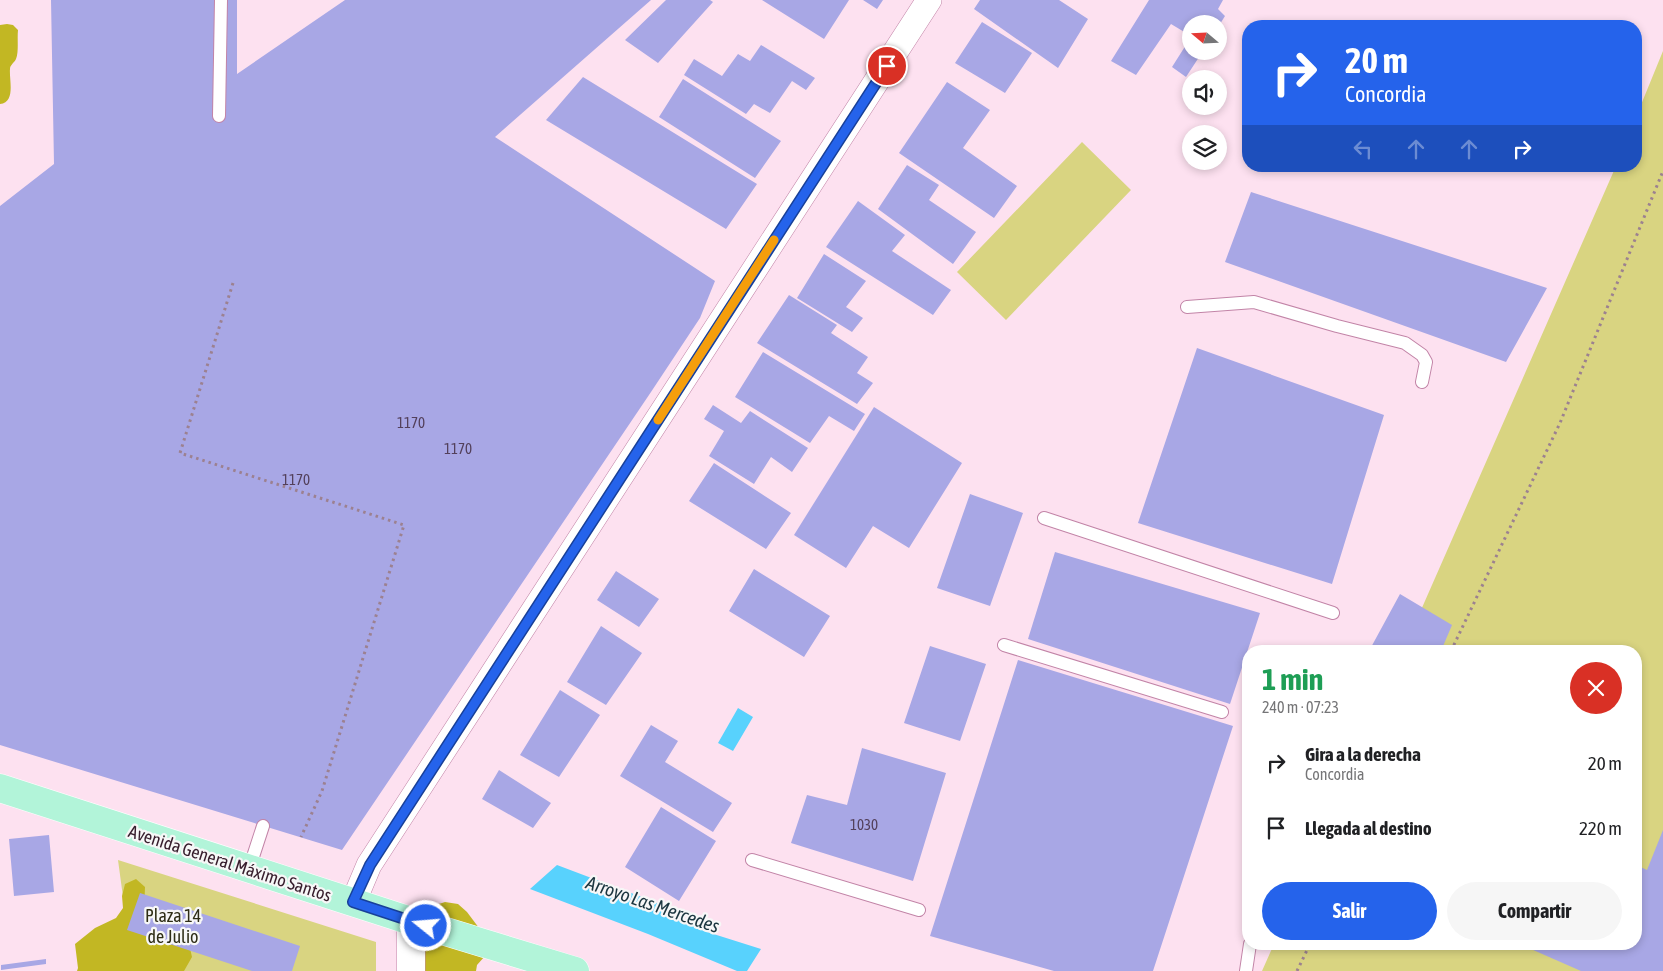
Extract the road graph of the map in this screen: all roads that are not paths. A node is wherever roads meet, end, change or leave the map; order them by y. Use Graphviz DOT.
graph roads {
  1 [pos="221,0"];
  2 [pos="929,0"];
  3 [pos="219,116"];
  4 [pos="1187,307"];
  5 [pos="1422,382"];
  6 [pos="1044,518"];
  7 [pos="1333,613"];
  8 [pos="1004,644"];
  9 [pos="1222,712"];
  10 [pos="0,788"];
  11 [pos="263,826"];
  12 [pos="752,860"];
  13 [pos="249,869"];
  14 [pos="353,902"];
  15 [pos="919,910"];
  16 [pos="411,921"];
  17 [pos="1249,950"];
  18 [pos="411,971"];
  19 [pos="575,971"];
  20 [pos="1246,971"];
  1 -- 3 [label="lane"];
  2 -- 14 [label="street"];
  4 -- 5 [label="lane"];
  6 -- 7 [label="lane"];
  8 -- 9 [label="lane"];
  10 -- 13 [label="main road, Avenida General Máximo Santos"];
  11 -- 13 [label="lane"];
  12 -- 15 [label="lane"];
  13 -- 14 [label="main road, Avenida General Máximo Santos"];
  14 -- 16 [label="main road, Avenida General Máximo Santos"];
  16 -- 18 [label="street"];
  16 -- 19 [label="main road, Avenida General Máximo Santos"];
  17 -- 20 [label="lane"];
}
